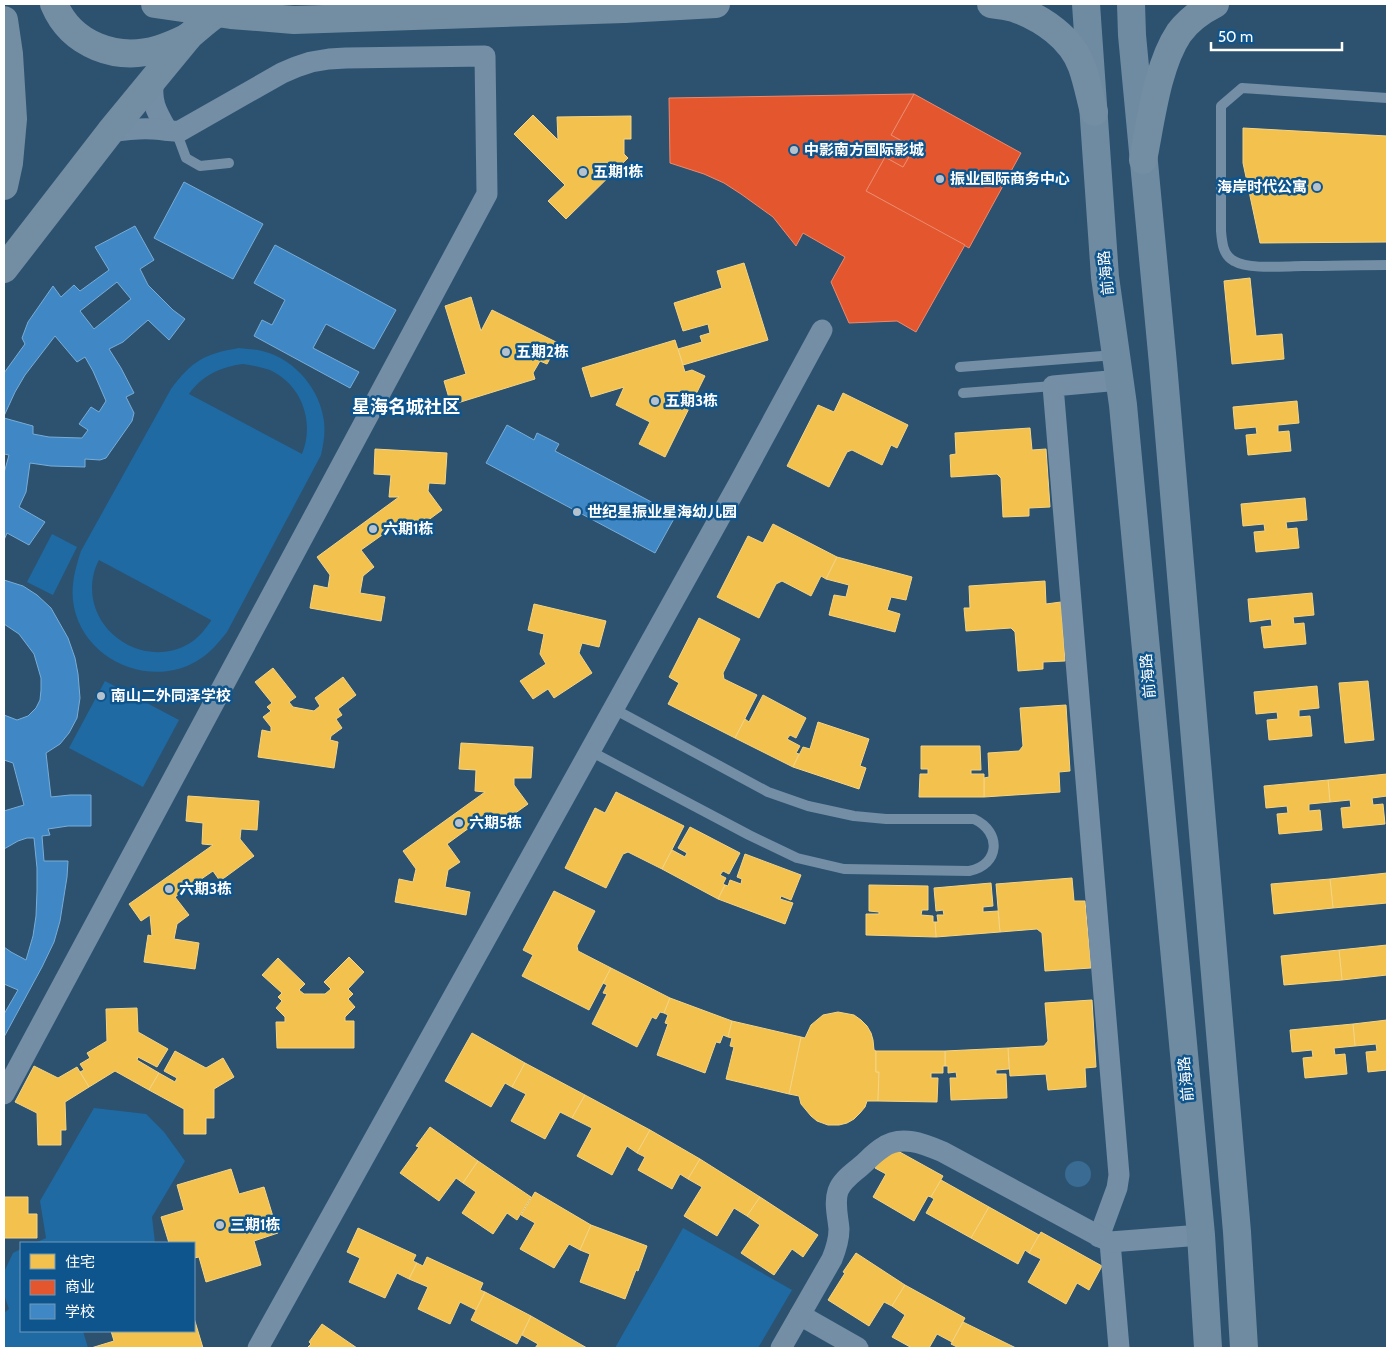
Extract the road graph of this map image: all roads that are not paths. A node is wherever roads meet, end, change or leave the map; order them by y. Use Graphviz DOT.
graph roads {
  1 [pos="54,4"];
  2 [pos="155,4"];
  3 [pos="234,4"];
  4 [pos="716,4"];
  5 [pos="991,4"];
  6 [pos="1086,4"];
  7 [pos="1131,4"];
  8 [pos="1215,4"];
  9 [pos="4,20"];
  10 [pos="189,36"];
  11 [pos="154,78"];
  12 [pos="1387,98"];
  13 [pos="1094,112"];
  14 [pos="172,131"];
  15 [pos="110,132"];
  16 [pos="1143,160"];
  17 [pos="229,163"];
  18 [pos="4,186"];
  19 [pos="1387,265"];
  20 [pos="4,269"];
  21 [pos="822,330"];
  22 [pos="960,367"];
  23 [pos="1118,368"];
  24 [pos="1054,386"];
  25 [pos="963,393"];
  26 [pos="614,708"];
  27 [pos="590,751"];
  28 [pos="4,1094"];
  29 [pos="1201,1235"];
  30 [pos="1104,1239"];
  31 [pos="800,1315"];
  32 [pos="258,1348"];
  33 [pos="781,1348"];
  34 [pos="858,1348"];
  35 [pos="1119,1348"];
  36 [pos="1208,1348"];
  37 [pos="1244,1348"];
  1 -- 10 [label="main road"];
  2 -- 4 [label="main road, bridge"];
  3 -- 10 [label="main road"];
  5 -- 13 [label="main road"];
  6 -- 13 [label="main road, 前海路"];
  7 -- 16 [label="main road"];
  8 -- 16 [label="main road"];
  9 -- 18 [label="main road"];
  10 -- 11 [label="main road"];
  11 -- 14 [label="street"];
  11 -- 15 [label="main road"];
  12 -- 19 [label="lane"];
  13 -- 23 [label="main road, 前海路"];
  14 -- 15 [label="street"];
  14 -- 17 [label="lane"];
  14 -- 28 [label="street"];
  15 -- 20 [label="main road"];
  16 -- 37 [label="main road"];
  21 -- 26 [label="street"];
  22 -- 23 [label="lane"];
  23 -- 24 [label="street"];
  23 -- 29 [label="main road, 前海路"];
  24 -- 25 [label="lane"];
  24 -- 30 [label="street"];
  26 -- 27 [label="street"];
  26 -- 27 [label="lane"];
  27 -- 32 [label="street"];
  29 -- 30 [label="street"];
  29 -- 36 [label="main road, 前海路"];
  30 -- 31 [label="street"];
  30 -- 35 [label="street"];
  31 -- 33 [label="street"];
  31 -- 34 [label="street"];
}
